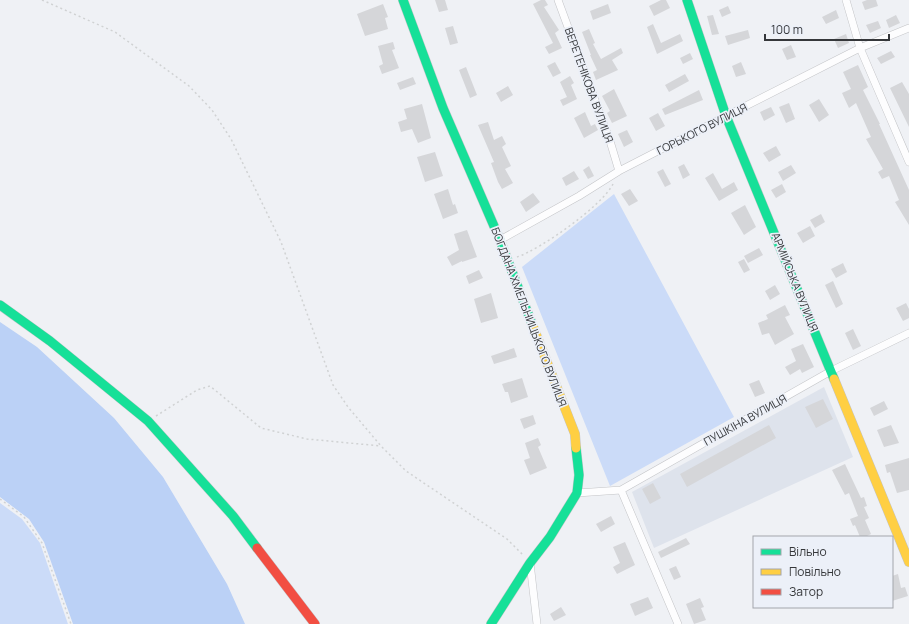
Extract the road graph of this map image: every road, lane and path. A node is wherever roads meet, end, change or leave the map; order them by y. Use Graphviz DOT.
graph roads {
  1 [pos="42,0"];
  2 [pos="403,0"];
  3 [pos="558,0"];
  4 [pos="687,0"];
  5 [pos="846,0"];
  6 [pos="909,28"];
  7 [pos="860,48"];
  8 [pos="726,116"];
  9 [pos="909,162"];
  10 [pos="619,171"];
  11 [pos="500,240"];
  12 [pos="508,261"];
  13 [pos="0,305"];
  14 [pos="909,333"];
  15 [pos="831,371"];
  16 [pos="148,421"];
  17 [pos="381,446"];
  18 [pos="621,490"];
  19 [pos="577,493"];
  20 [pos="0,499"];
  21 [pos="909,562"];
  22 [pos="530,563"];
  23 [pos="294,597"];
  24 [pos="71,624"];
  25 [pos="308,624"];
  26 [pos="315,624"];
  27 [pos="491,624"];
  28 [pos="536,624"];
  29 [pos="678,624"];
  1 -- 17 [label="path"];
  2 -- 11 [label="street, БОГДАНА ХМЕЛЬНИЦЬКОГО ВУЛИЦЯ"];
  3 -- 10 [label="street, ВЕРЕТЕНІКОВА ВУЛИЦЯ"];
  4 -- 8 [label="street, АРМІЙСЬКА ВУЛИЦЯ"];
  5 -- 7 [label="street"];
  6 -- 7 [label="street, ГОРЬКОГО ВУЛИЦЯ"];
  7 -- 8 [label="street, ГОРЬКОГО ВУЛИЦЯ"];
  7 -- 9 [label="street"];
  8 -- 10 [label="street, ГОРЬКОГО ВУЛИЦЯ"];
  8 -- 15 [label="street, АРМІЙСЬКА ВУЛИЦЯ"];
  10 -- 11 [label="street, ГОРЬКОГО ВУЛИЦЯ"];
  10 -- 12 [label="path"];
  11 -- 12 [label="street, БОГДАНА ХМЕЛЬНИЦЬКОГО ВУЛИЦЯ"];
  12 -- 19 [label="street, БОГДАНА ХМЕЛЬНИЦЬКОГО ВУЛИЦЯ"];
  13 -- 16 [label="street"];
  14 -- 15 [label="street, ПУШКІНА ВУЛИЦЯ"];
  15 -- 18 [label="street, ПУШКІНА ВУЛИЦЯ"];
  15 -- 21 [label="street, АРМІЙСЬКА ВУЛИЦЯ"];
  16 -- 17 [label="path"];
  16 -- 23 [label="street"];
  17 -- 22 [label="path"];
  18 -- 19 [label="street, ПУШКІНА ВУЛИЦЯ"];
  18 -- 29 [label="street"];
  19 -- 22 [label="street, БОГДАНА ХМЕЛЬНИЦЬКОГО ВУЛИЦЯ"];
  20 -- 24 [label="path"];
  22 -- 27 [label="street, БОГДАНА ХМЕЛЬНИЦЬКОГО ВУЛИЦЯ"];
  22 -- 28 [label="street"];
  23 -- 25 [label="street"];
  23 -- 26 [label="street"];
}
